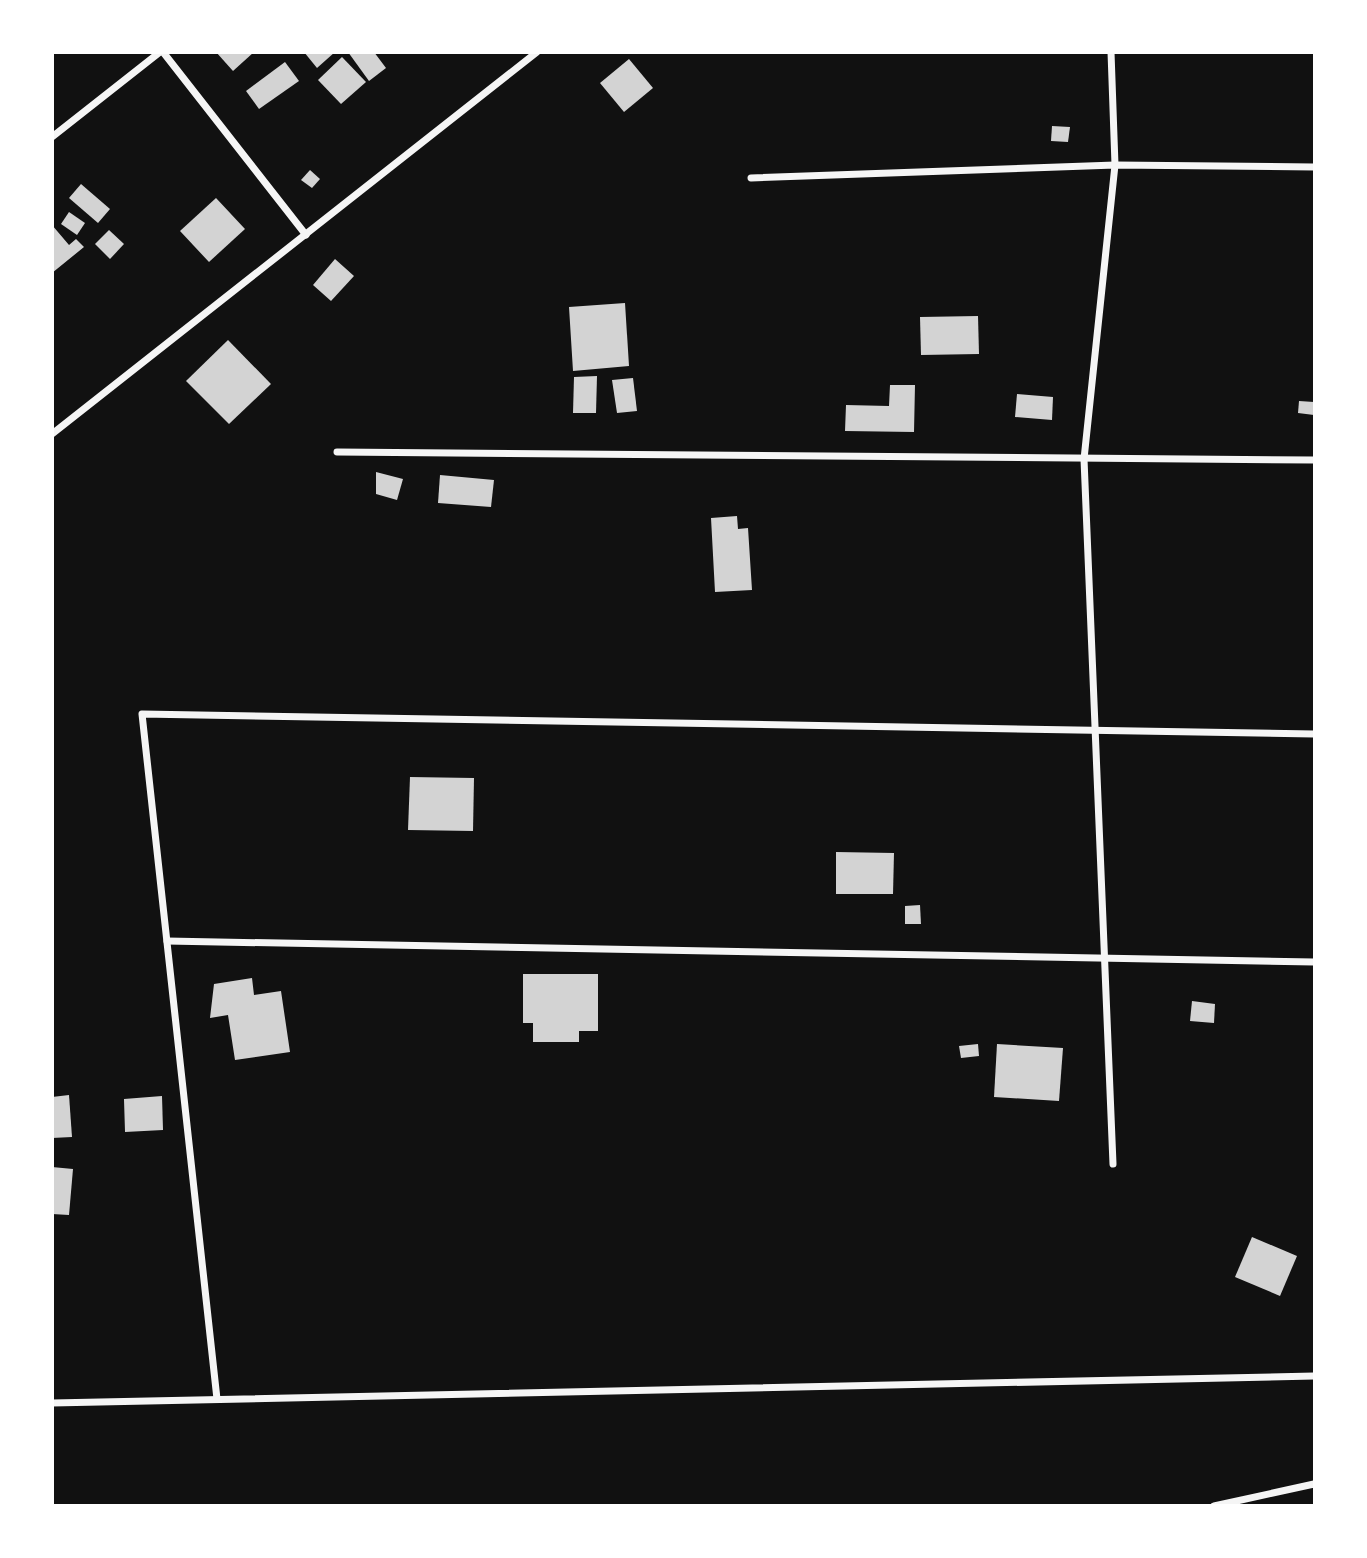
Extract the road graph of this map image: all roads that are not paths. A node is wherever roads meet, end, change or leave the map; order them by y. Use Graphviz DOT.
graph roads {
  1 [pos="162,52"];
  2 [pos="537,52"];
  3 [pos="1111,52"];
  4 [pos="52,137"];
  5 [pos="1115,165"];
  6 [pos="1314,167"];
  7 [pos="751,178"];
  8 [pos="306,234"];
  9 [pos="52,434"];
  10 [pos="337,453"];
  11 [pos="1084,459"];
  12 [pos="1314,460"];
  13 [pos="1095,732"];
  14 [pos="1314,734"];
  15 [pos="167,941"];
  16 [pos="1105,958"];
  17 [pos="1314,962"];
  18 [pos="1113,1164"];
  19 [pos="1314,1376"];
  20 [pos="217,1399"];
  21 [pos="52,1402"];
  22 [pos="1314,1484"];
  23 [pos="1214,1506"];
  1 -- 4 [label="street"];
  1 -- 8 [label="street"];
  2 -- 8 [label="street"];
  3 -- 5 [label="street"];
  5 -- 6 [label="street"];
  5 -- 7 [label="street"];
  5 -- 11 [label="street"];
  8 -- 9 [label="street"];
  10 -- 11 [label="street"];
  11 -- 12 [label="street"];
  11 -- 13 [label="street"];
  13 -- 14 [label="street"];
  13 -- 15 [label="street"];
  13 -- 16 [label="street"];
  15 -- 16 [label="street"];
  15 -- 20 [label="street"];
  16 -- 17 [label="street"];
  16 -- 18 [label="street"];
  19 -- 20 [label="street"];
  20 -- 21 [label="street"];
  22 -- 23 [label="street"];
}
